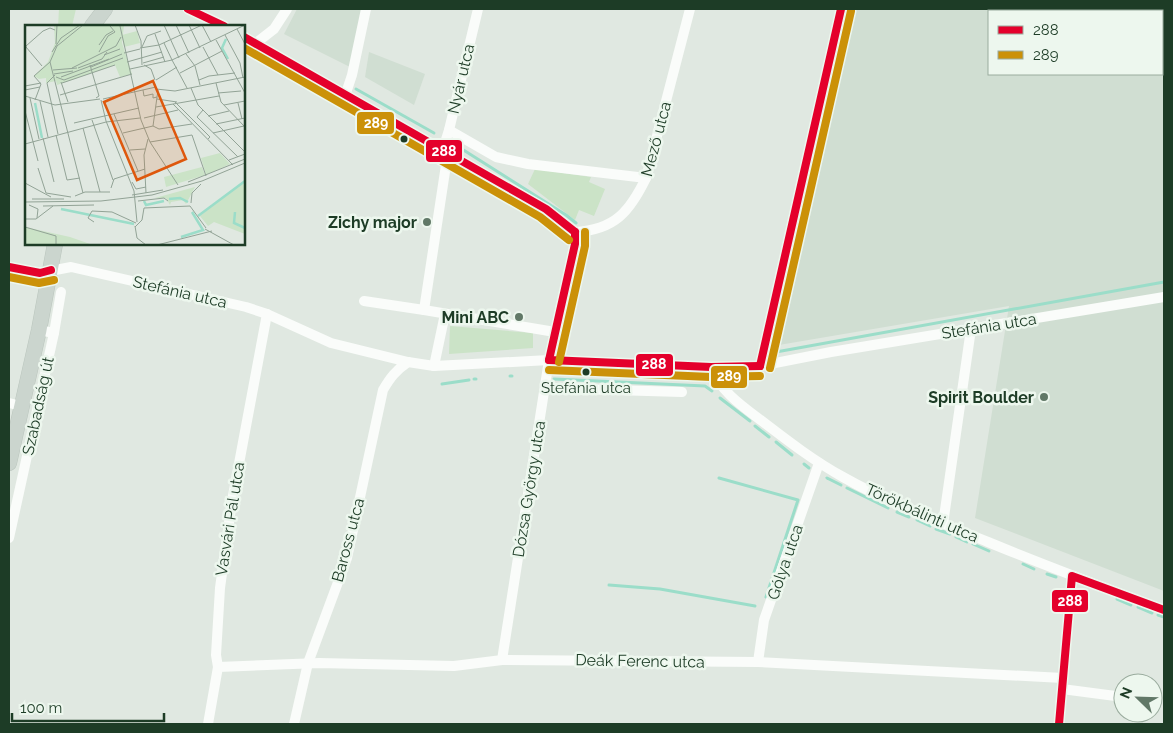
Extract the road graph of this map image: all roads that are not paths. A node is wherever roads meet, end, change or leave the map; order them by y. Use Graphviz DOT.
graph roads {
  1 [pos="94,9"];
  2 [pos="105,9"];
  3 [pos="188,9"];
  4 [pos="288,9"];
  5 [pos="366,9"];
  6 [pos="478,9"];
  7 [pos="690,9"];
  8 [pos="841,9"];
  9 [pos="90,25"];
  10 [pos="91,25"];
  11 [pos="222,25"];
  12 [pos="245,38"];
  13 [pos="256,43"];
  14 [pos="345,96"];
  15 [pos="449,130"];
  16 [pos="443,149"];
  17 [pos="646,178"];
  18 [pos="575,232"];
  19 [pos="55,245"];
  20 [pos="9,266"];
  21 [pos="51,270"];
  22 [pos="61,292"];
  23 [pos="1164,297"];
  24 [pos="364,302"];
  25 [pos="424,310"];
  26 [pos="267,314"];
  27 [pos="445,314"];
  28 [pos="971,329"];
  29 [pos="47,332"];
  30 [pos="554,332"];
  31 [pos="549,360"];
  32 [pos="408,362"];
  33 [pos="434,366"];
  34 [pos="760,366"];
  35 [pos="711,367"];
  36 [pos="545,388"];
  37 [pos="682,392"];
  38 [pos="15,405"];
  39 [pos="9,463"];
  40 [pos="819,463"];
  41 [pos="943,524"];
  42 [pos="9,538"];
  43 [pos="1072,576"];
  44 [pos="1164,610"];
  45 [pos="502,660"];
  46 [pos="758,662"];
  47 [pos="308,663"];
  48 [pos="218,667"];
  49 [pos="1062,678"];
  50 [pos="1062,689"];
  51 [pos="1113,696"];
  52 [pos="208,724"];
  53 [pos="294,724"];
  54 [pos="1059,724"];
  1 -- 9 [label="main road"];
  2 -- 10 [label="main road"];
  3 -- 11 [label="street"];
  4 -- 13 [label="street"];
  5 -- 14 [label="street"];
  6 -- 15 [label="street, Nyár utca"];
  7 -- 17 [label="street, Mező utca"];
  8 -- 34 [label="street"];
  12 -- 13 [label="street"];
  13 -- 14 [label="street"];
  14 -- 16 [label="street"];
  15 -- 16 [label="street, Nyár utca"];
  15 -- 17 [label="street"];
  16 -- 18 [label="street"];
  16 -- 25 [label="street"];
  17 -- 18 [label="street, Mező utca"];
  18 -- 30 [label="street, Dózsa György utca"];
  19 -- 21 [label="main road, Szabadság út"];
  20 -- 21 [label="street, Stefánia utca"];
  21 -- 26 [label="street, Stefánia utca"];
  21 -- 29 [label="main road, Szabadság út"];
  22 -- 29 [label="street, Szabadság út"];
  23 -- 28 [label="street, Stefánia utca"];
  24 -- 25 [label="street"];
  25 -- 27 [label="street"];
  26 -- 32 [label="street, Stefánia utca"];
  26 -- 48 [label="street, Vasvári Pál utca"];
  27 -- 30 [label="street"];
  27 -- 33 [label="street"];
  28 -- 34 [label="street, Stefánia utca"];
  28 -- 41 [label="street"];
  29 -- 38 [label="main road, Szabadság út"];
  29 -- 42 [label="street, Szabadság út"];
  30 -- 31 [label="street, Dózsa György utca"];
  31 -- 33 [label="street, Stefánia utca"];
  31 -- 35 [label="street, Stefánia utca"];
  31 -- 36 [label="street, Dózsa György utca"];
  32 -- 33 [label="street, Stefánia utca"];
  32 -- 47 [label="street, Baross utca"];
  34 -- 35 [label="street, Stefánia utca"];
  35 -- 40 [label="street, Törökbálinti utca"];
  36 -- 37 [label="street"];
  36 -- 45 [label="street, Dózsa György utca"];
  38 -- 39 [label="main road, Szabadság út"];
  40 -- 41 [label="street, Törökbálinti utca"];
  40 -- 46 [label="street, Gólya utca"];
  41 -- 43 [label="street, Törökbálinti utca"];
  43 -- 44 [label="street, Törökbálinti utca"];
  43 -- 49 [label="street"];
  45 -- 46 [label="street, Deák Ferenc utca"];
  45 -- 47 [label="street, Deák Ferenc utca"];
  46 -- 49 [label="street, Deák Ferenc utca"];
  47 -- 48 [label="street, Deák Ferenc utca"];
  47 -- 53 [label="street, Baross utca"];
  48 -- 52 [label="street, Vasvári Pál utca"];
  49 -- 50 [label="street"];
  50 -- 51 [label="street"];
  50 -- 54 [label="street"];
}
